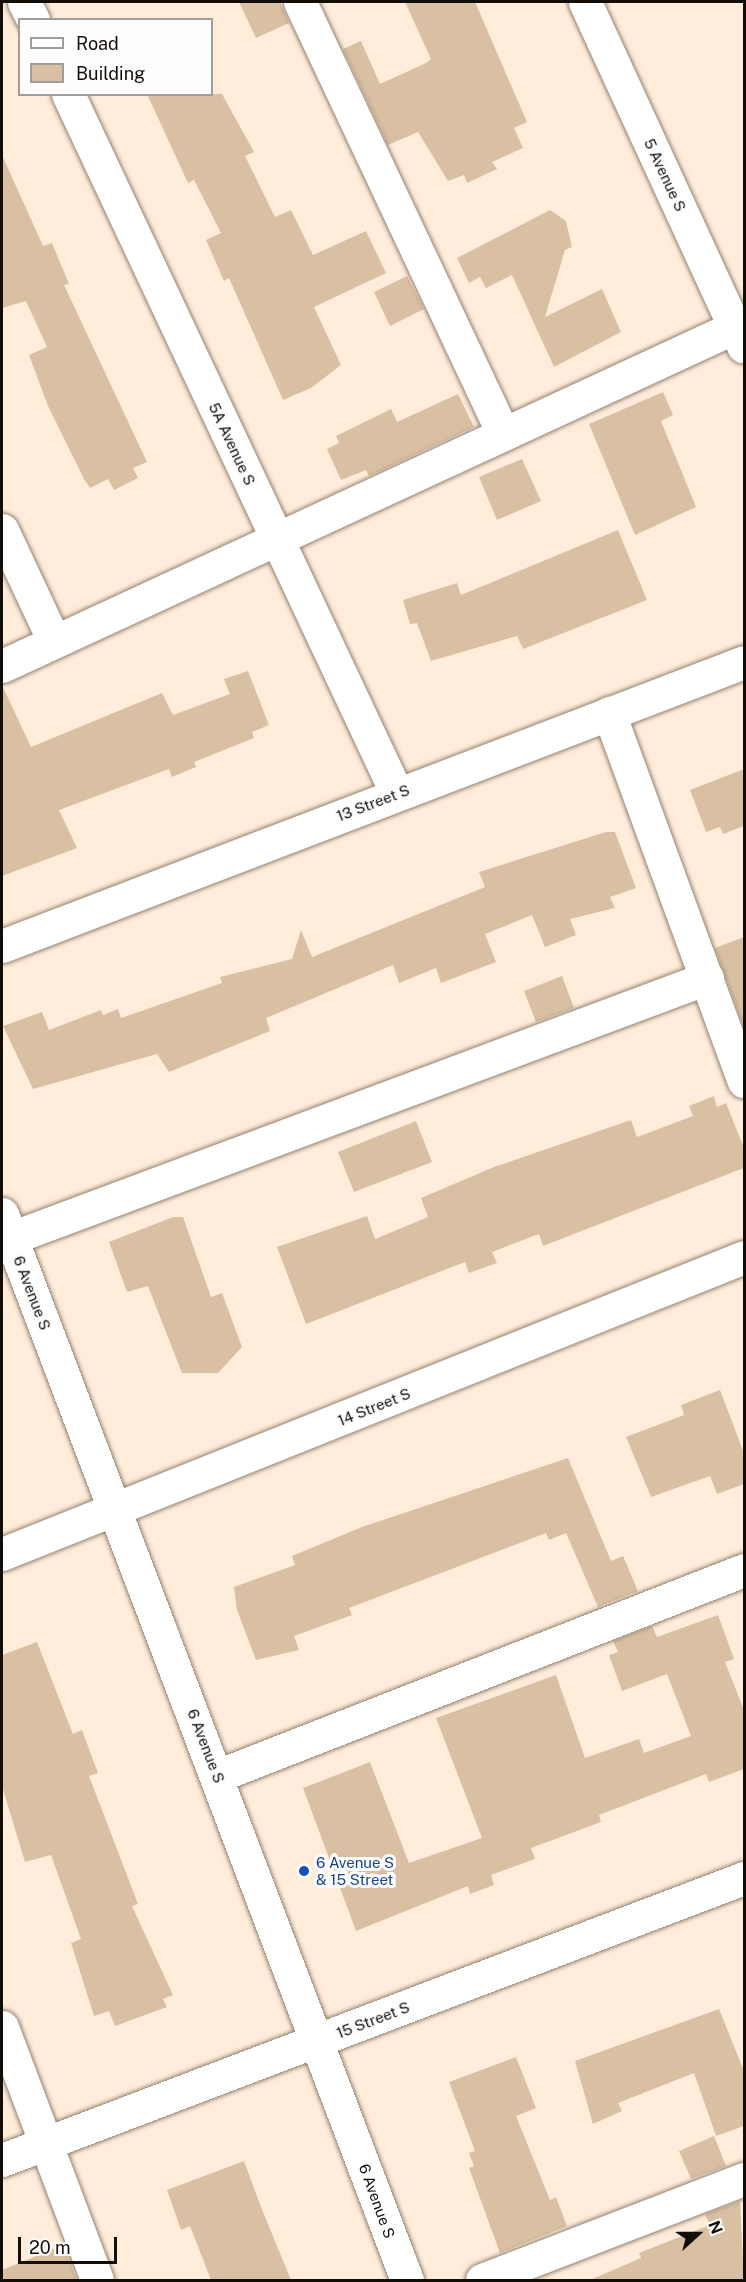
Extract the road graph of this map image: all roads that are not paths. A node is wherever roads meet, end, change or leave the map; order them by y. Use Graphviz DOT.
graph roads {
  1 [pos="24,2"];
  2 [pos="300,2"];
  3 [pos="585,2"];
  4 [pos="32,18"];
  5 [pos="69,96"];
  6 [pos="740,338"];
  7 [pos="503,434"];
  8 [pos="2,530"];
  9 [pos="276,538"];
  10 [pos="54,641"];
  11 [pos="744,662"];
  12 [pos="2,666"];
  13 [pos="609,713"];
  14 [pos="397,794"];
  15 [pos="2,946"];
  16 [pos="706,978"];
  17 [pos="744,1081"];
  18 [pos="6,1226"];
  19 [pos="744,1257"];
  20 [pos="117,1511"];
  21 [pos="2,1554"];
  22 [pos="744,1570"];
  23 [pos="217,1776"];
  24 [pos="744,1878"];
  25 [pos="2,2027"];
  26 [pos="318,2041"];
  27 [pos="45,2144"];
  28 [pos="2,2160"];
  29 [pos="744,2179"];
  30 [pos="97,2280"];
  31 [pos="407,2280"];
  32 [pos="482,2280"];
  1 -- 4 [label="street"];
  2 -- 7 [label="street"];
  3 -- 6 [label="street, 5 Avenue S"];
  5 -- 9 [label="street, 5A Avenue S"];
  6 -- 7 [label="street"];
  7 -- 9 [label="street"];
  8 -- 10 [label="street"];
  9 -- 10 [label="street"];
  9 -- 14 [label="street, 5A Avenue S"];
  10 -- 12 [label="street"];
  11 -- 13 [label="street, 13 Street S"];
  13 -- 14 [label="street, 13 Street S"];
  13 -- 16 [label="street"];
  14 -- 15 [label="street, 13 Street S"];
  16 -- 17 [label="street"];
  16 -- 18 [label="street"];
  18 -- 20 [label="street, 6 Avenue S"];
  19 -- 20 [label="street, 14 Street S"];
  20 -- 21 [label="street, 14 Street S"];
  20 -- 23 [label="street, 6 Avenue S"];
  22 -- 23 [label="street"];
  23 -- 26 [label="street, 6 Avenue S"];
  24 -- 26 [label="street, 15 Street S"];
  25 -- 27 [label="street"];
  26 -- 27 [label="street, 15 Street S"];
  26 -- 31 [label="street, 6 Avenue S"];
  27 -- 28 [label="street, 15 Street S"];
  27 -- 30 [label="street"];
  29 -- 32 [label="street"];
}
